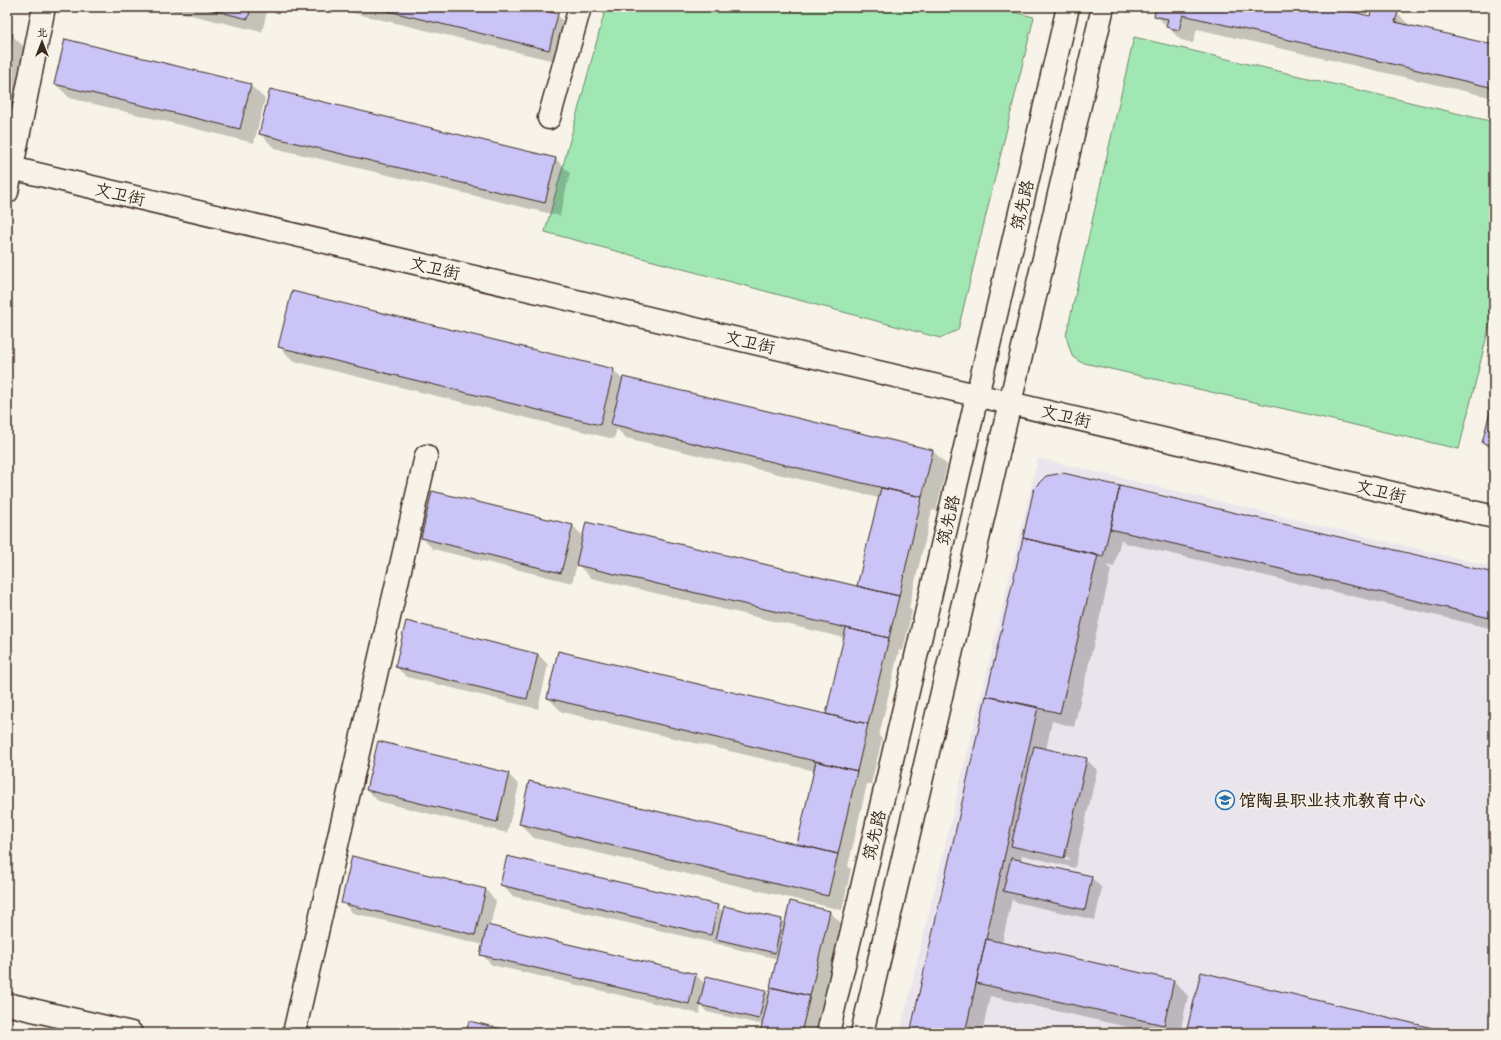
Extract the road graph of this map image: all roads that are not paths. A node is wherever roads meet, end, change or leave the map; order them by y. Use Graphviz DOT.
graph roads {
  1 [pos="44,7"];
  2 [pos="580,7"];
  3 [pos="1068,7"];
  4 [pos="1103,7"];
  5 [pos="549,118"];
  6 [pos="10,168"];
  7 [pos="7,192"];
  8 [pos="977,396"];
  9 [pos="1010,403"];
  10 [pos="426,456"];
  11 [pos="1494,517"];
  12 [pos="7,1004"];
  13 [pos="131,1033"];
  14 [pos="294,1033"];
  15 [pos="828,1033"];
  16 [pos="862,1033"];
  1 -- 6 [label="street"];
  2 -- 5 [label="street"];
  3 -- 8 [label="street, 筑先路"];
  4 -- 9 [label="street, 筑先路"];
  6 -- 7 [label="street"];
  6 -- 8 [label="street, 文卫街"];
  8 -- 9 [label="street, 文卫街"];
  8 -- 15 [label="street, 筑先路"];
  9 -- 11 [label="street, 文卫街"];
  9 -- 16 [label="street, 筑先路"];
  10 -- 14 [label="street"];
  12 -- 13 [label="street"];
}
